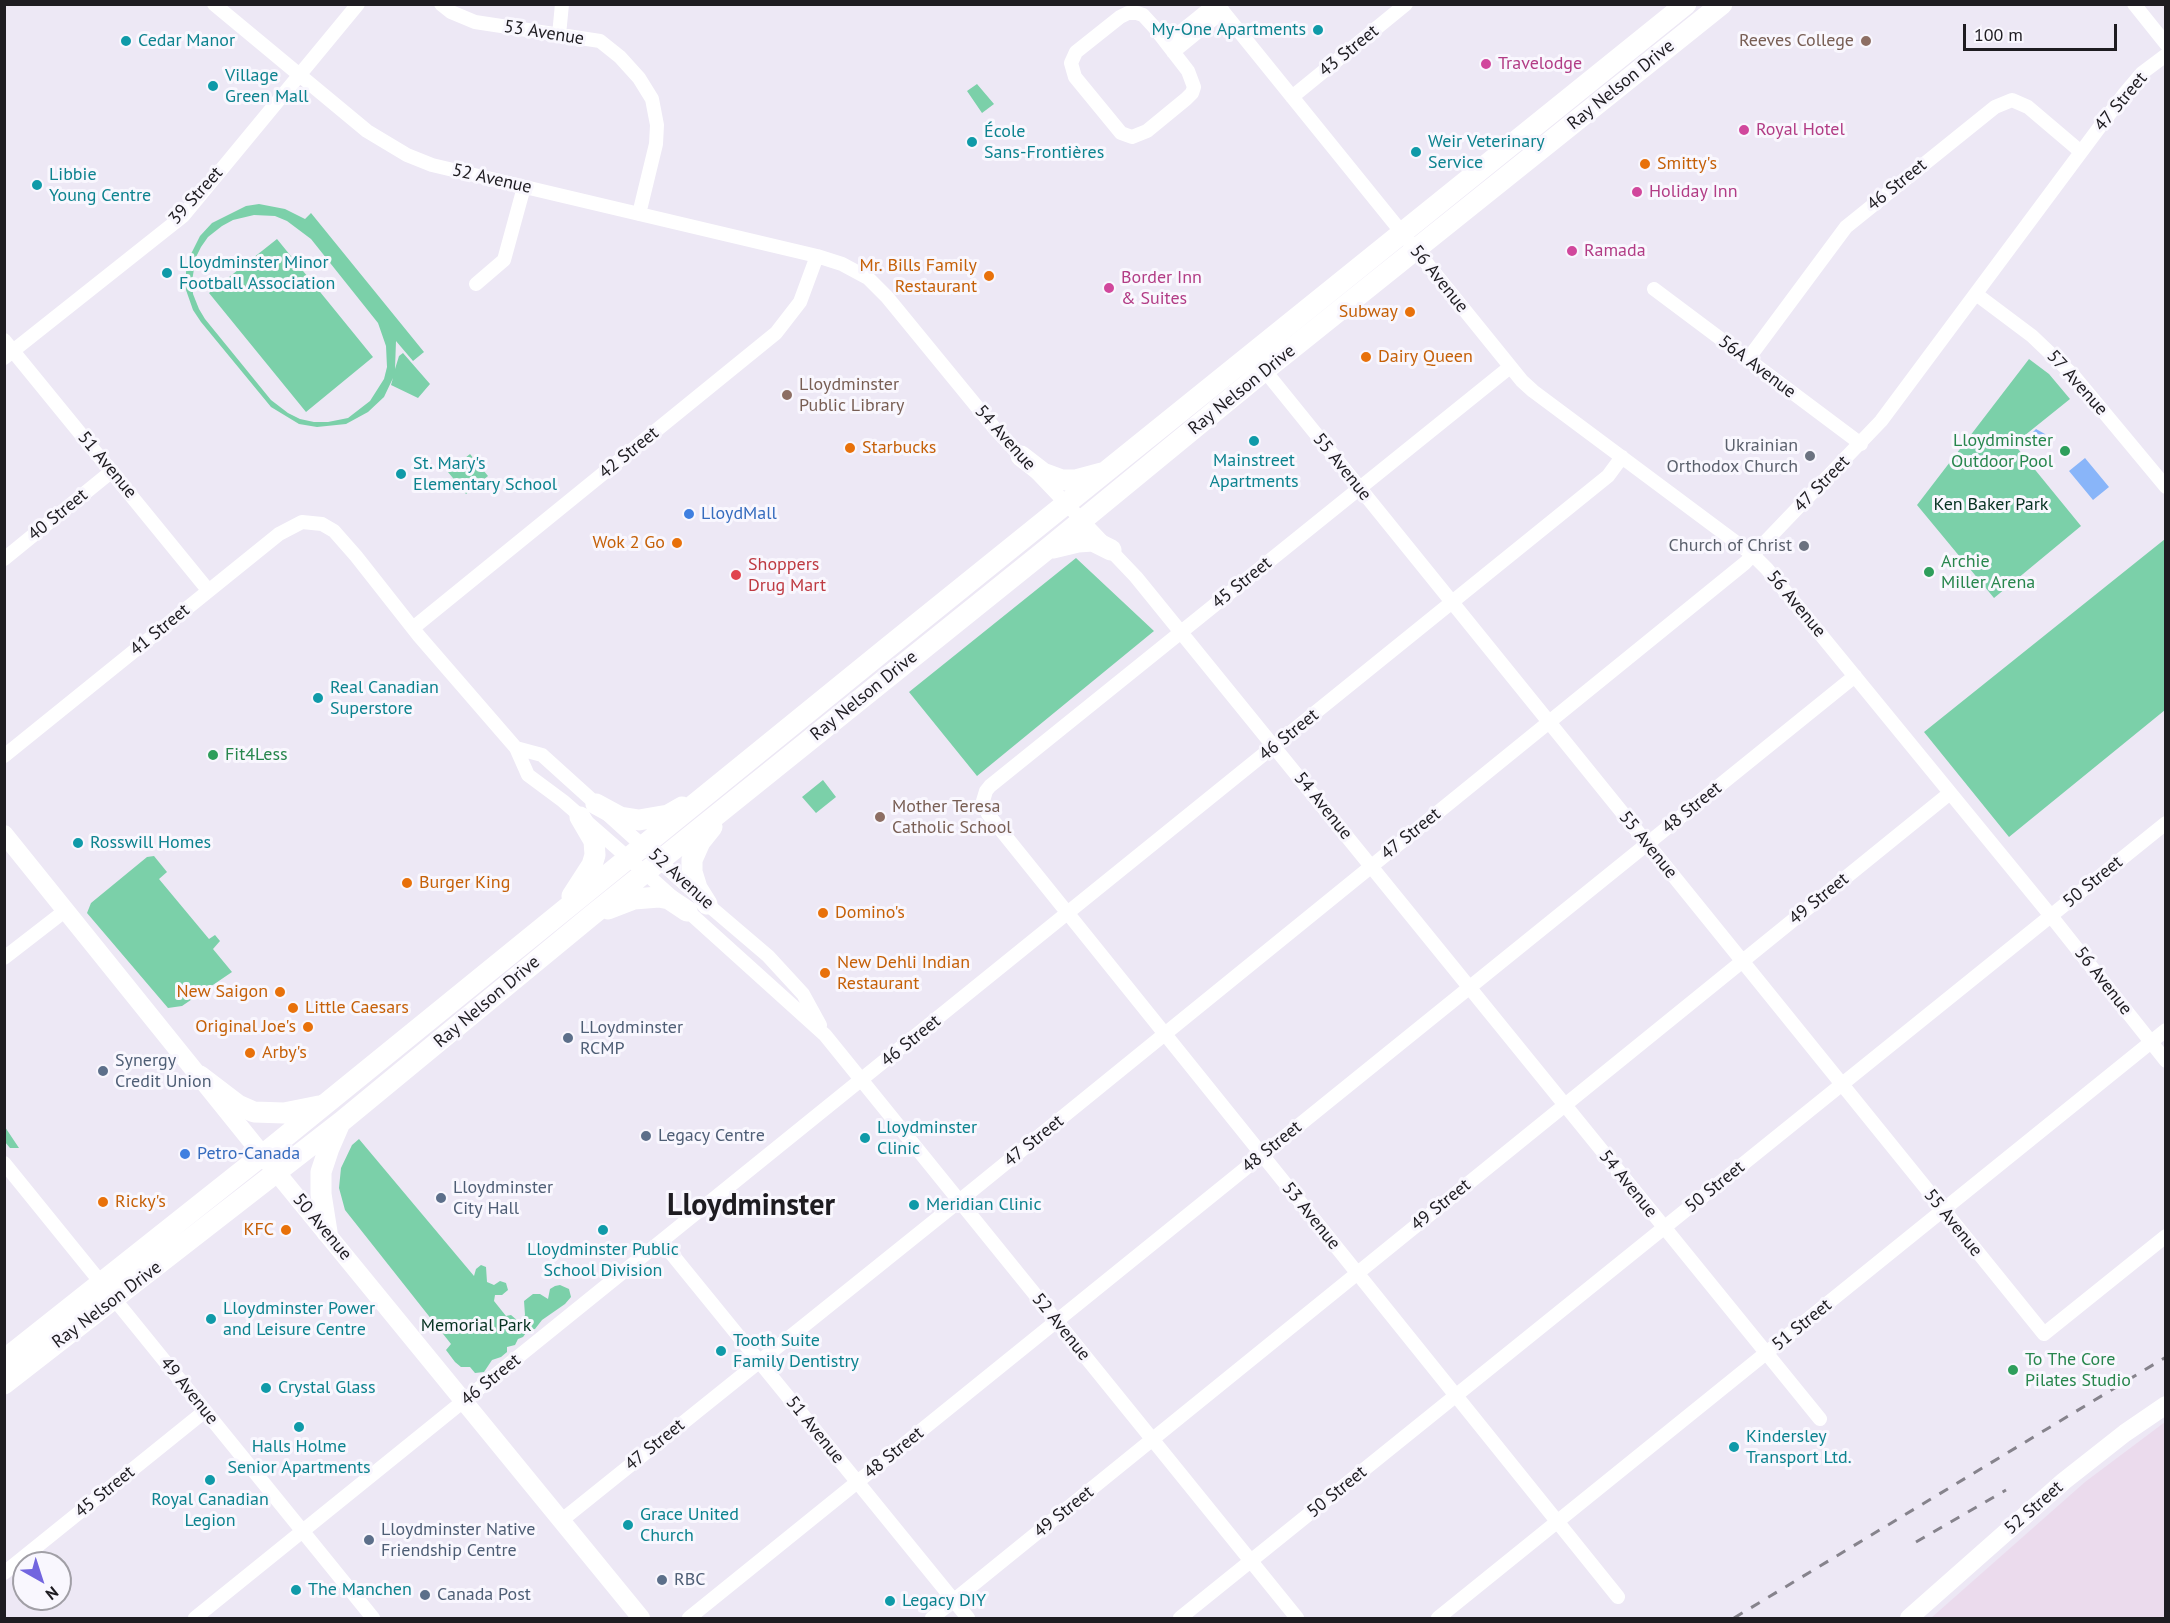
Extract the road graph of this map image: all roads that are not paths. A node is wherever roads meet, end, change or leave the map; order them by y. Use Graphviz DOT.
graph roads {
  1 [pos="214,4"];
  2 [pos="358,4"];
  3 [pos="441,4"];
  4 [pos="562,4"];
  5 [pos="1406,4"];
  6 [pos="1686,4"];
  7 [pos="1722,4"];
  8 [pos="2134,4"];
  9 [pos="1218,7"];
  10 [pos="559,35"];
  11 [pos="2166,44"];
  12 [pos="1170,47"];
  13 [pos="2166,55"];
  14 [pos="299,75"];
  15 [pos="1292,97"];
  16 [pos="2081,152"];
  17 [pos="524,187"];
  18 [pos="639,214"];
  19 [pos="1401,233"];
  20 [pos="1415,251"];
  21 [pos="817,256"];
  22 [pos="476,284"];
  23 [pos="1654,289"];
  24 [pos="1976,294"];
  25 [pos="7,350"];
  26 [pos="1748,359"];
  27 [pos="1258,363"];
  28 [pos="1510,367"];
  29 [pos="1861,444"];
  30 [pos="1021,456"];
  31 [pos="1622,457"];
  32 [pos="112,471"];
  33 [pos="1108,471"];
  34 [pos="2163,477"];
  35 [pos="1360,489"];
  36 [pos="1067,505"];
  37 [pos="1082,521"];
  38 [pos="322,524"];
  39 [pos="1046,550"];
  40 [pos="1110,550"];
  41 [pos="1753,555"];
  42 [pos="4,558"];
  43 [pos="208,591"];
  44 [pos="1452,603"];
  45 [pos="413,628"];
  46 [pos="1181,632"];
  47 [pos="1855,676"];
  48 [pos="1550,722"];
  49 [pos="774,724"];
  50 [pos="1275,746"];
  51 [pos="516,748"];
  52 [pos="762,750"];
  53 [pos="4,756"];
  54 [pos="1950,793"];
  55 [pos="707,795"];
  56 [pos="732,803"];
  57 [pos="984,805"];
  58 [pos="588,810"];
  59 [pos="2166,824"];
  60 [pos="4,834"];
  61 [pos="1647,844"];
  62 [pos="636,852"];
  63 [pos="1372,866"];
  64 [pos="652,867"];
  65 [pos="707,903"];
  66 [pos="66,910"];
  67 [pos="687,910"];
  68 [pos="1068,914"];
  69 [pos="591,916"];
  70 [pos="2051,916"];
  71 [pos="555,917"];
  72 [pos="4,958"];
  73 [pos="1743,961"];
  74 [pos="1470,987"];
  75 [pos="2166,1030"];
  76 [pos="1165,1034"];
  77 [pos="825,1035"];
  78 [pos="2151,1042"];
  79 [pos="2166,1060"];
  80 [pos="200,1076"];
  81 [pos="862,1081"];
  82 [pos="1842,1084"];
  83 [pos="325,1104"];
  84 [pos="1564,1106"];
  85 [pos="341,1122"];
  86 [pos="263,1155"];
  87 [pos="1262,1155"];
  88 [pos="6,1168"];
  89 [pos="277,1173"];
  90 [pos="959,1201"];
  91 [pos="1943,1210"];
  92 [pos="1664,1228"];
  93 [pos="327,1232"];
  94 [pos="2166,1236"];
  95 [pos="662,1242"];
  96 [pos="1358,1273"];
  97 [pos="108,1291"];
  98 [pos="1057,1322"];
  99 [pos="1766,1353"];
  100 [pos="4,1360"];
  101 [pos="759,1362"];
  102 [pos="4,1384"];
  103 [pos="1457,1395"];
  104 [pos="465,1400"];
  105 [pos="2166,1405"];
  106 [pos="205,1411"];
  107 [pos="1820,1419"];
  108 [pos="1152,1440"];
  109 [pos="858,1483"];
  110 [pos="562,1520"];
  111 [pos="1558,1522"];
  112 [pos="303,1532"];
  113 [pos="1250,1562"];
  114 [pos="4,1573"];
  115 [pos="1618,1597"];
  116 [pos="954,1601"];
  117 [pos="195,1618"];
  118 [pos="373,1618"];
  119 [pos="641,1618"];
  120 [pos="689,1618"];
  121 [pos="932,1618"];
  122 [pos="968,1618"];
  123 [pos="1180,1618"];
  124 [pos="1297,1618"];
  125 [pos="1438,1618"];
  126 [pos="1909,1618"];
  1 -- 14 [label="street, 52 Avenue"];
  2 -- 14 [label="street, 39 Street"];
  3 -- 10 [label="street, 53 Avenue"];
  4 -- 10 [label="street"];
  5 -- 15 [label="street, 43 Street"];
  6 -- 19 [label="highway, Ray Nelson Drive"];
  7 -- 20 [label="highway, Ray Nelson Drive"];
  8 -- 11 [label="street"];
  9 -- 12 [label="street"];
  9 -- 15 [label="street, 56 Avenue"];
  10 -- 18 [label="street, 53 Avenue"];
  12 -- 12 [label="street"];
  13 -- 16 [label="street, 47 Street"];
  14 -- 17 [label="street, 52 Avenue"];
  14 -- 25 [label="street, 39 Street"];
  15 -- 19 [label="street, 56 Avenue"];
  16 -- 24 [label="street, 47 Street"];
  16 -- 26 [label="street, 46 Street"];
  17 -- 18 [label="street, 52 Avenue"];
  17 -- 22 [label="street"];
  18 -- 21 [label="street, 52 Avenue"];
  19 -- 20 [label="street, 56 Avenue"];
  19 -- 27 [label="highway, Ray Nelson Drive"];
  20 -- 27 [label="highway, Ray Nelson Drive"];
  20 -- 28 [label="street, 56 Avenue"];
  21 -- 30 [label="street, 54 Avenue"];
  21 -- 45 [label="street, 42 Street"];
  23 -- 26 [label="street, 56A Avenue"];
  24 -- 29 [label="street, 47 Street"];
  24 -- 34 [label="street, 57 Avenue"];
  25 -- 32 [label="street, 51 Avenue"];
  26 -- 29 [label="street, 56A Avenue"];
  27 -- 33 [label="highway, Ray Nelson Drive"];
  27 -- 35 [label="street, 55 Avenue"];
  27 -- 37 [label="highway, Ray Nelson Drive"];
  28 -- 31 [label="street, 56 Avenue"];
  28 -- 35 [label="street, 45 Street"];
  29 -- 41 [label="street, 47 Street"];
  30 -- 33 [label="highway"];
  30 -- 36 [label="street, 54 Avenue"];
  31 -- 41 [label="street, 56 Avenue"];
  31 -- 44 [label="street, 46 Street"];
  32 -- 42 [label="street, 40 Street"];
  32 -- 43 [label="street, 51 Avenue"];
  33 -- 36 [label="highway, Ray Nelson Drive"];
  35 -- 44 [label="street, 55 Avenue"];
  35 -- 46 [label="street, 45 Street"];
  36 -- 37 [label="street, 54 Avenue"];
  36 -- 52 [label="highway, Ray Nelson Drive"];
  37 -- 39 [label="highway, Ray Nelson Drive"];
  37 -- 40 [label="street, 54 Avenue"];
  38 -- 43 [label="street, 41 Street"];
  38 -- 45 [label="street, 52 Avenue"];
  39 -- 40 [label="highway"];
  39 -- 56 [label="highway, Ray Nelson Drive"];
  40 -- 46 [label="street, 54 Avenue"];
  41 -- 47 [label="street, 56 Avenue"];
  41 -- 48 [label="street, 47 Street"];
  43 -- 53 [label="street, 41 Street"];
  44 -- 48 [label="street, 55 Avenue"];
  44 -- 50 [label="street, 46 Street"];
  45 -- 51 [label="street, 52 Avenue"];
  46 -- 50 [label="street, 54 Avenue"];
  46 -- 57 [label="street, 45 Street"];
  47 -- 54 [label="street, 56 Avenue"];
  47 -- 61 [label="street, 48 Street"];
  48 -- 61 [label="street, 55 Avenue"];
  48 -- 63 [label="street, 47 Street"];
  49 -- 52 [label="highway"];
  50 -- 63 [label="street, 54 Avenue"];
  50 -- 68 [label="street, 46 Street"];
  51 -- 58 [label="street, 52 Avenue"];
  51 -- 58 [label="street, 52 Avenue"];
  52 -- 55 [label="highway, Ray Nelson Drive"];
  54 -- 70 [label="street, 56 Avenue"];
  54 -- 73 [label="street, 49 Street"];
  55 -- 58 [label="highway"];
  55 -- 62 [label="highway, Ray Nelson Drive"];
  56 -- 64 [label="highway, Ray Nelson Drive"];
  56 -- 65 [label="highway"];
  57 -- 68 [label="street, 53 Avenue"];
  58 -- 62 [label="street, 52 Avenue"];
  58 -- 62 [label="street, 52 Avenue"];
  58 -- 71 [label="highway"];
  59 -- 70 [label="street, 50 Street"];
  60 -- 66 [label="main road, 50 Avenue"];
  61 -- 73 [label="street, 55 Avenue"];
  61 -- 74 [label="street, 48 Street"];
  62 -- 64 [label="street, 52 Avenue"];
  62 -- 64 [label="street, 52 Avenue"];
  62 -- 71 [label="highway, Ray Nelson Drive"];
  63 -- 74 [label="street, 54 Avenue"];
  63 -- 76 [label="street, 47 Street"];
  64 -- 65 [label="street, 52 Avenue"];
  64 -- 67 [label="street, 52 Avenue"];
  64 -- 69 [label="highway, Ray Nelson Drive"];
  65 -- 77 [label="street, 52 Avenue"];
  66 -- 72 [label="street"];
  66 -- 80 [label="main road, 50 Avenue"];
  67 -- 69 [label="highway"];
  67 -- 77 [label="street, 52 Avenue"];
  68 -- 76 [label="street, 53 Avenue"];
  68 -- 81 [label="street, 46 Street"];
  69 -- 85 [label="highway, Ray Nelson Drive"];
  70 -- 78 [label="street, 56 Avenue"];
  70 -- 82 [label="street, 50 Street"];
  71 -- 83 [label="highway, Ray Nelson Drive"];
  73 -- 82 [label="street, 55 Avenue"];
  73 -- 84 [label="street, 49 Street"];
  74 -- 84 [label="street, 54 Avenue"];
  74 -- 87 [label="street, 48 Street"];
  75 -- 78 [label="street, 51 Street"];
  76 -- 87 [label="street, 53 Avenue"];
  76 -- 90 [label="street, 47 Street"];
  77 -- 81 [label="street, 52 Avenue"];
  78 -- 79 [label="street, 56 Avenue"];
  78 -- 91 [label="street, 51 Street"];
  80 -- 83 [label="highway"];
  80 -- 86 [label="main road, 50 Avenue"];
  81 -- 90 [label="street, 52 Avenue"];
  81 -- 95 [label="street, 46 Street"];
  82 -- 91 [label="street, 55 Avenue"];
  82 -- 92 [label="street, 50 Street"];
  83 -- 86 [label="highway, Ray Nelson Drive"];
  84 -- 92 [label="street, 54 Avenue"];
  84 -- 96 [label="street, 49 Street"];
  85 -- 89 [label="highway, Ray Nelson Drive"];
  85 -- 93 [label="highway"];
  86 -- 89 [label="main road, 50 Avenue"];
  86 -- 97 [label="highway, Ray Nelson Drive"];
  87 -- 96 [label="street, 53 Avenue"];
  87 -- 98 [label="street, 48 Street"];
  88 -- 97 [label="street, 49 Avenue"];
  89 -- 93 [label="main road, 50 Avenue"];
  89 -- 97 [label="highway, Ray Nelson Drive"];
  90 -- 98 [label="street, 52 Avenue"];
  90 -- 101 [label="street, 47 Street"];
  91 -- 94 [label="street, 55 Avenue"];
  91 -- 99 [label="street, 51 Street"];
  92 -- 99 [label="street, 54 Avenue"];
  92 -- 103 [label="street, 50 Street"];
  93 -- 104 [label="main road, 50 Avenue"];
  95 -- 101 [label="street, 51 Avenue"];
  95 -- 104 [label="street, 46 Street"];
  96 -- 103 [label="street, 53 Avenue"];
  96 -- 108 [label="street, 49 Street"];
  97 -- 100 [label="highway, Ray Nelson Drive"];
  97 -- 102 [label="highway, Ray Nelson Drive"];
  97 -- 106 [label="street, 49 Avenue"];
  98 -- 108 [label="street, 52 Avenue"];
  98 -- 109 [label="street, 48 Street"];
  99 -- 107 [label="street, 54 Avenue"];
  99 -- 111 [label="street, 51 Street"];
  101 -- 109 [label="street, 51 Avenue"];
  101 -- 110 [label="street, 47 Street"];
  103 -- 111 [label="street, 53 Avenue"];
  103 -- 113 [label="street, 50 Street"];
  104 -- 110 [label="main road, 50 Avenue"];
  104 -- 112 [label="street, 46 Street"];
  105 -- 126 [label="main road, 52 Street"];
  106 -- 112 [label="street, 49 Avenue"];
  106 -- 114 [label="street, 45 Street"];
  108 -- 113 [label="street, 52 Avenue"];
  108 -- 116 [label="street, 49 Street"];
  109 -- 116 [label="street, 51 Avenue"];
  109 -- 120 [label="street, 48 Street"];
  110 -- 119 [label="main road, 50 Avenue"];
  111 -- 115 [label="street, 53 Avenue"];
  111 -- 125 [label="street, 51 Street"];
  112 -- 117 [label="street, 46 Street"];
  112 -- 118 [label="street, 49 Avenue"];
  113 -- 123 [label="street, 50 Street"];
  113 -- 124 [label="street, 52 Avenue"];
  116 -- 121 [label="street, 49 Street"];
  116 -- 122 [label="street, 51 Avenue"];
}
